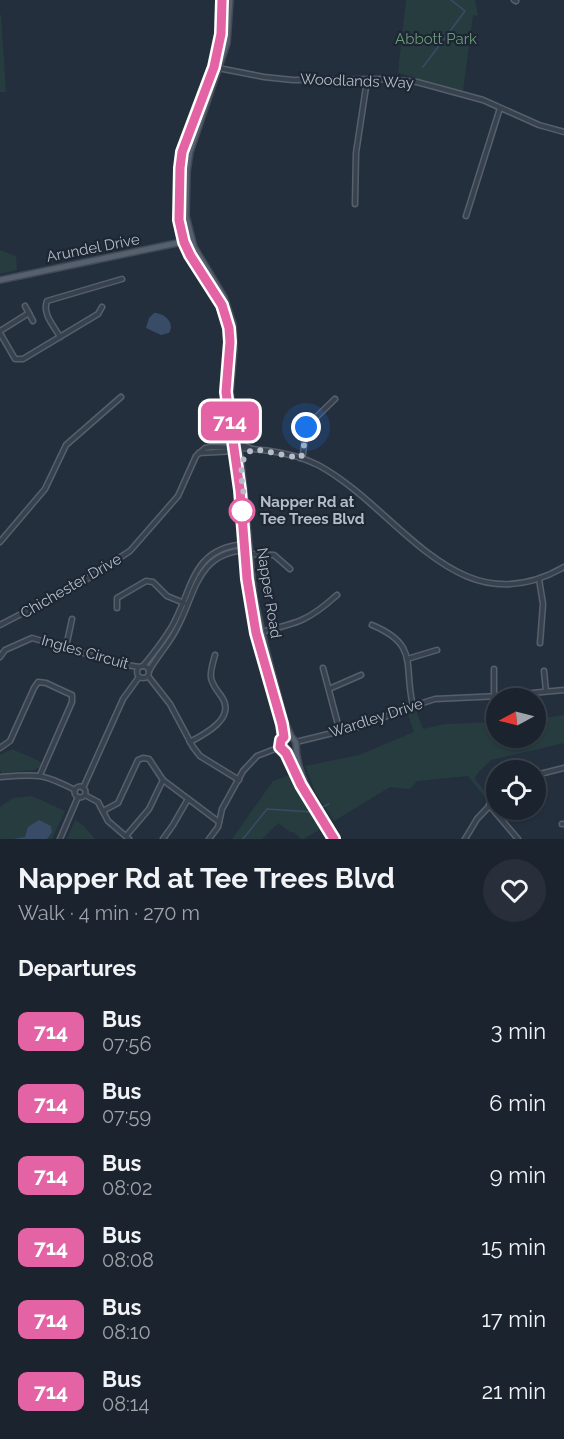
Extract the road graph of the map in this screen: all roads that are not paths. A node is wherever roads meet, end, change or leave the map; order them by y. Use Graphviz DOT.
graph roads {
  1 [pos="222,0"];
  2 [pos="230,0"];
  3 [pos="217,68"];
  4 [pos="367,79"];
  5 [pos="500,108"];
  6 [pos="564,132"];
  7 [pos="356,204"];
  8 [pos="466,216"];
  9 [pos="192,240"];
  10 [pos="184,242"];
  11 [pos="122,279"];
  12 [pos="0,280"];
  13 [pos="25,306"];
  14 [pos="102,307"];
  15 [pos="29,314"];
  16 [pos="33,321"];
  17 [pos="0,332"];
  18 [pos="60,337"];
  19 [pos="121,397"];
  20 [pos="335,399"];
  21 [pos="233,414"];
  22 [pos="235,449"];
  23 [pos="254,449"];
  24 [pos="300,458"];
  25 [pos="241,462"];
  26 [pos="0,542"];
  27 [pos="247,549"];
  28 [pos="564,567"];
  29 [pos="290,568"];
  30 [pos="539,579"];
  31 [pos="337,595"];
  32 [pos="185,604"];
  33 [pos="117,608"];
  34 [pos="72,619"];
  35 [pos="372,625"];
  36 [pos="0,626"];
  37 [pos="259,633"];
  38 [pos="540,643"];
  39 [pos="66,647"];
  40 [pos="437,650"];
  41 [pos="215,655"];
  42 [pos="0,657"];
  43 [pos="407,659"];
  44 [pos="141,666"];
  45 [pos="322,668"];
  46 [pos="494,669"];
  47 [pos="544,671"];
  48 [pos="149,673"];
  49 [pos="361,675"];
  50 [pos="139,677"];
  51 [pos="494,688"];
  52 [pos="546,688"];
  53 [pos="328,689"];
  54 [pos="564,690"];
  55 [pos="546,691"];
  56 [pos="486,696"];
  57 [pos="413,706"];
  58 [pos="340,732"];
  59 [pos="287,736"];
  60 [pos="190,742"];
  61 [pos="296,742"];
  62 [pos="280,747"];
  63 [pos="0,748"];
  64 [pos="295,749"];
  65 [pos="286,753"];
  66 [pos="564,768"];
  67 [pos="546,772"];
  68 [pos="40,775"];
  69 [pos="0,777"];
  70 [pos="163,780"];
  71 [pos="239,780"];
  72 [pos="83,788"];
  73 [pos="75,790"];
  74 [pos="85,795"];
  75 [pos="78,797"];
  76 [pos="188,799"];
  77 [pos="486,809"];
  78 [pos="103,811"];
  79 [pos="501,820"];
  80 [pos="219,822"];
  81 [pos="128,838"];
  82 [pos="60,839"];
  83 [pos="163,839"];
  84 [pos="209,839"];
  85 [pos="335,839"];
  86 [pos="465,839"];
  87 [pos="518,839"];
  1 -- 3 [label="main road, Napper Road"];
  2 -- 3 [label="main road, Napper Road"];
  3 -- 4 [label="street, Woodlands Way"];
  3 -- 9 [label="main road, Napper Road"];
  3 -- 10 [label="main road, Napper Road"];
  4 -- 5 [label="street, Woodlands Way"];
  4 -- 7 [label="street"];
  5 -- 6 [label="street, Woodlands Way"];
  5 -- 8 [label="street"];
  9 -- 10 [label="main road, Arundel Drive"];
  9 -- 21 [label="main road, Napper Road"];
  10 -- 12 [label="main road, Arundel Drive"];
  10 -- 22 [label="main road, Napper Road"];
  11 -- 18 [label="street"];
  13 -- 15 [label="street"];
  14 -- 18 [label="street"];
  15 -- 16 [label="street"];
  15 -- 17 [label="street"];
  17 -- 18 [label="street"];
  19 -- 26 [label="street"];
  20 -- 24 [label="street"];
  21 -- 22 [label="main road, Napper Road"];
  21 -- 23 [label="street"];
  22 -- 23 [label="street, Chichester Drive"];
  22 -- 25 [label="main road, Napper Road"];
  22 -- 27 [label="main road, Napper Road"];
  22 -- 36 [label="street, Chichester Drive"];
  23 -- 24 [label="street, Chichester Drive"];
  23 -- 25 [label="street"];
  24 -- 30 [label="street, Chichester Drive"];
  25 -- 27 [label="main road, Napper Road"];
  27 -- 29 [label="street"];
  27 -- 32 [label="street"];
  27 -- 37 [label="main road, Napper Road"];
  28 -- 30 [label="street, Chichester Drive"];
  30 -- 38 [label="street"];
  31 -- 37 [label="street"];
  32 -- 33 [label="street"];
  32 -- 44 [label="street"];
  32 -- 48 [label="street"];
  34 -- 39 [label="street"];
  35 -- 43 [label="street"];
  37 -- 59 [label="main road, Napper Road"];
  39 -- 42 [label="street, Ingles Circuit"];
  39 -- 44 [label="street, Ingles Circuit"];
  40 -- 43 [label="street"];
  41 -- 60 [label="street"];
  43 -- 57 [label="street"];
  44 -- 48 [label="street, Ingles Circuit"];
  44 -- 50 [label="street"];
  45 -- 53 [label="street"];
  46 -- 51 [label="street"];
  47 -- 52 [label="street"];
  48 -- 50 [label="street"];
  48 -- 60 [label="street, Ingles Circuit"];
  49 -- 53 [label="street"];
  50 -- 72 [label="street"];
  53 -- 58 [label="street"];
  54 -- 55 [label="street, Wardley Drive"];
  56 -- 57 [label="street, Wardley Drive"];
  57 -- 58 [label="street, Wardley Drive"];
  58 -- 61 [label="street, Wardley Drive"];
  59 -- 61 [label="main road"];
  59 -- 62 [label="main road"];
  60 -- 71 [label="street, Ingles Circuit"];
  61 -- 64 [label="main road"];
  62 -- 65 [label="main road"];
  62 -- 71 [label="street"];
  63 -- 68 [label="street"];
  64 -- 65 [label="main road"];
  64 -- 85 [label="main road"];
  65 -- 85 [label="main road"];
  66 -- 67 [label="street"];
  68 -- 69 [label="street"];
  68 -- 73 [label="street"];
  70 -- 76 [label="street"];
  70 -- 78 [label="street"];
  70 -- 81 [label="street"];
  71 -- 80 [label="street"];
  72 -- 73 [label="street"];
  72 -- 74 [label="street"];
  73 -- 75 [label="street"];
  74 -- 75 [label="street"];
  74 -- 78 [label="street"];
  75 -- 82 [label="street"];
  76 -- 80 [label="street"];
  76 -- 83 [label="street"];
  77 -- 86 [label="street"];
  78 -- 81 [label="street"];
  79 -- 87 [label="street"];
  80 -- 84 [label="street"];
}
